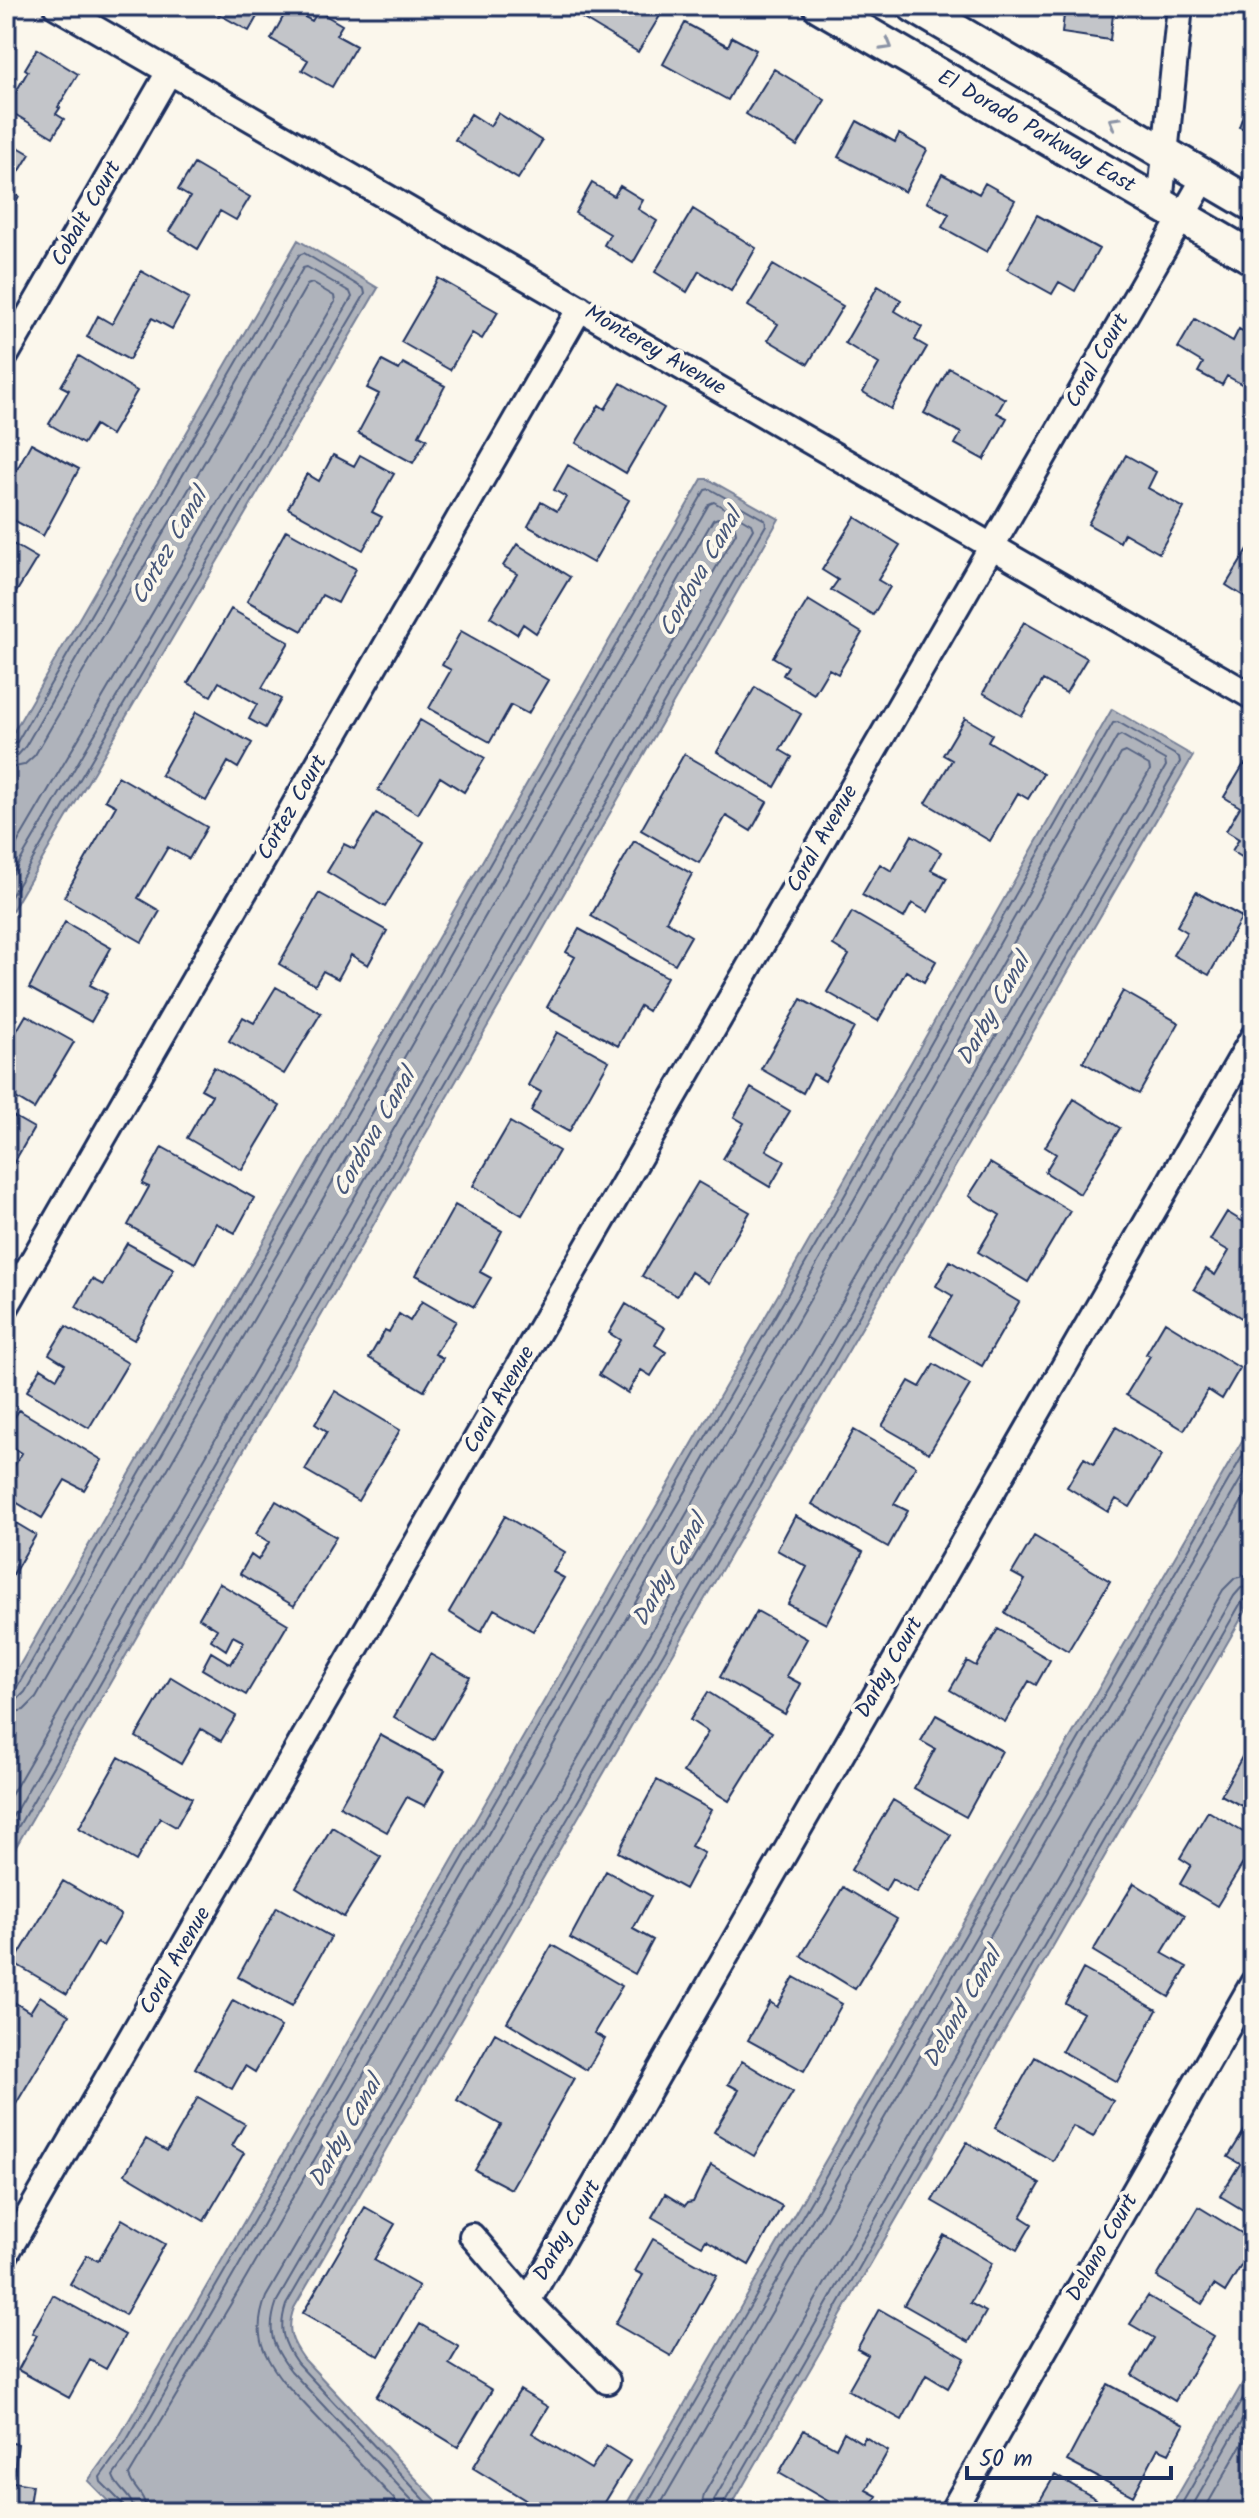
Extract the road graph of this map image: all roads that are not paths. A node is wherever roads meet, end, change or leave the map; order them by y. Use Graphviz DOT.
graph roads {
  1 [pos="56,6"];
  2 [pos="820,6"];
  3 [pos="914,6"];
  4 [pos="1180,6"];
  5 [pos="169,72"];
  6 [pos="1166,153"];
  7 [pos="1205,177"];
  8 [pos="1253,205"];
  9 [pos="1171,210"];
  10 [pos="1253,258"];
  11 [pos="580,308"];
  12 [pos="6,355"];
  13 [pos="992,545"];
  14 [pos="1253,697"];
  15 [pos="1253,1037"];
  16 [pos="6,1307"];
  17 [pos="1253,1983"];
  18 [pos="472,2236"];
  19 [pos="6,2254"];
  20 [pos="528,2301"];
  21 [pos="607,2381"];
  22 [pos="952,2512"];
  1 -- 5 [label="street, Monterey Avenue"];
  2 -- 9 [label="street, El Dorado Parkway East, one-way"];
  6 -- 3 [label="street, one-way"];
  4 -- 6 [label="street"];
  5 -- 11 [label="street, Monterey Avenue"];
  5 -- 12 [label="street, Cobalt Court"];
  6 -- 7 [label="street"];
  6 -- 9 [label="street"];
  7 -- 8 [label="street"];
  7 -- 9 [label="street, Coral Court"];
  9 -- 10 [label="street, El Dorado Parkway East"];
  9 -- 13 [label="street, Coral Court"];
  11 -- 13 [label="street, Monterey Avenue"];
  11 -- 16 [label="street, Cortez Court"];
  13 -- 14 [label="street, Monterey Avenue"];
  13 -- 19 [label="street, Coral Avenue"];
  15 -- 20 [label="street, Darby Court"];
  17 -- 22 [label="street, Delano Court"];
  18 -- 20 [label="street, Darby Court"];
  20 -- 21 [label="street, Darby Court"];
}
